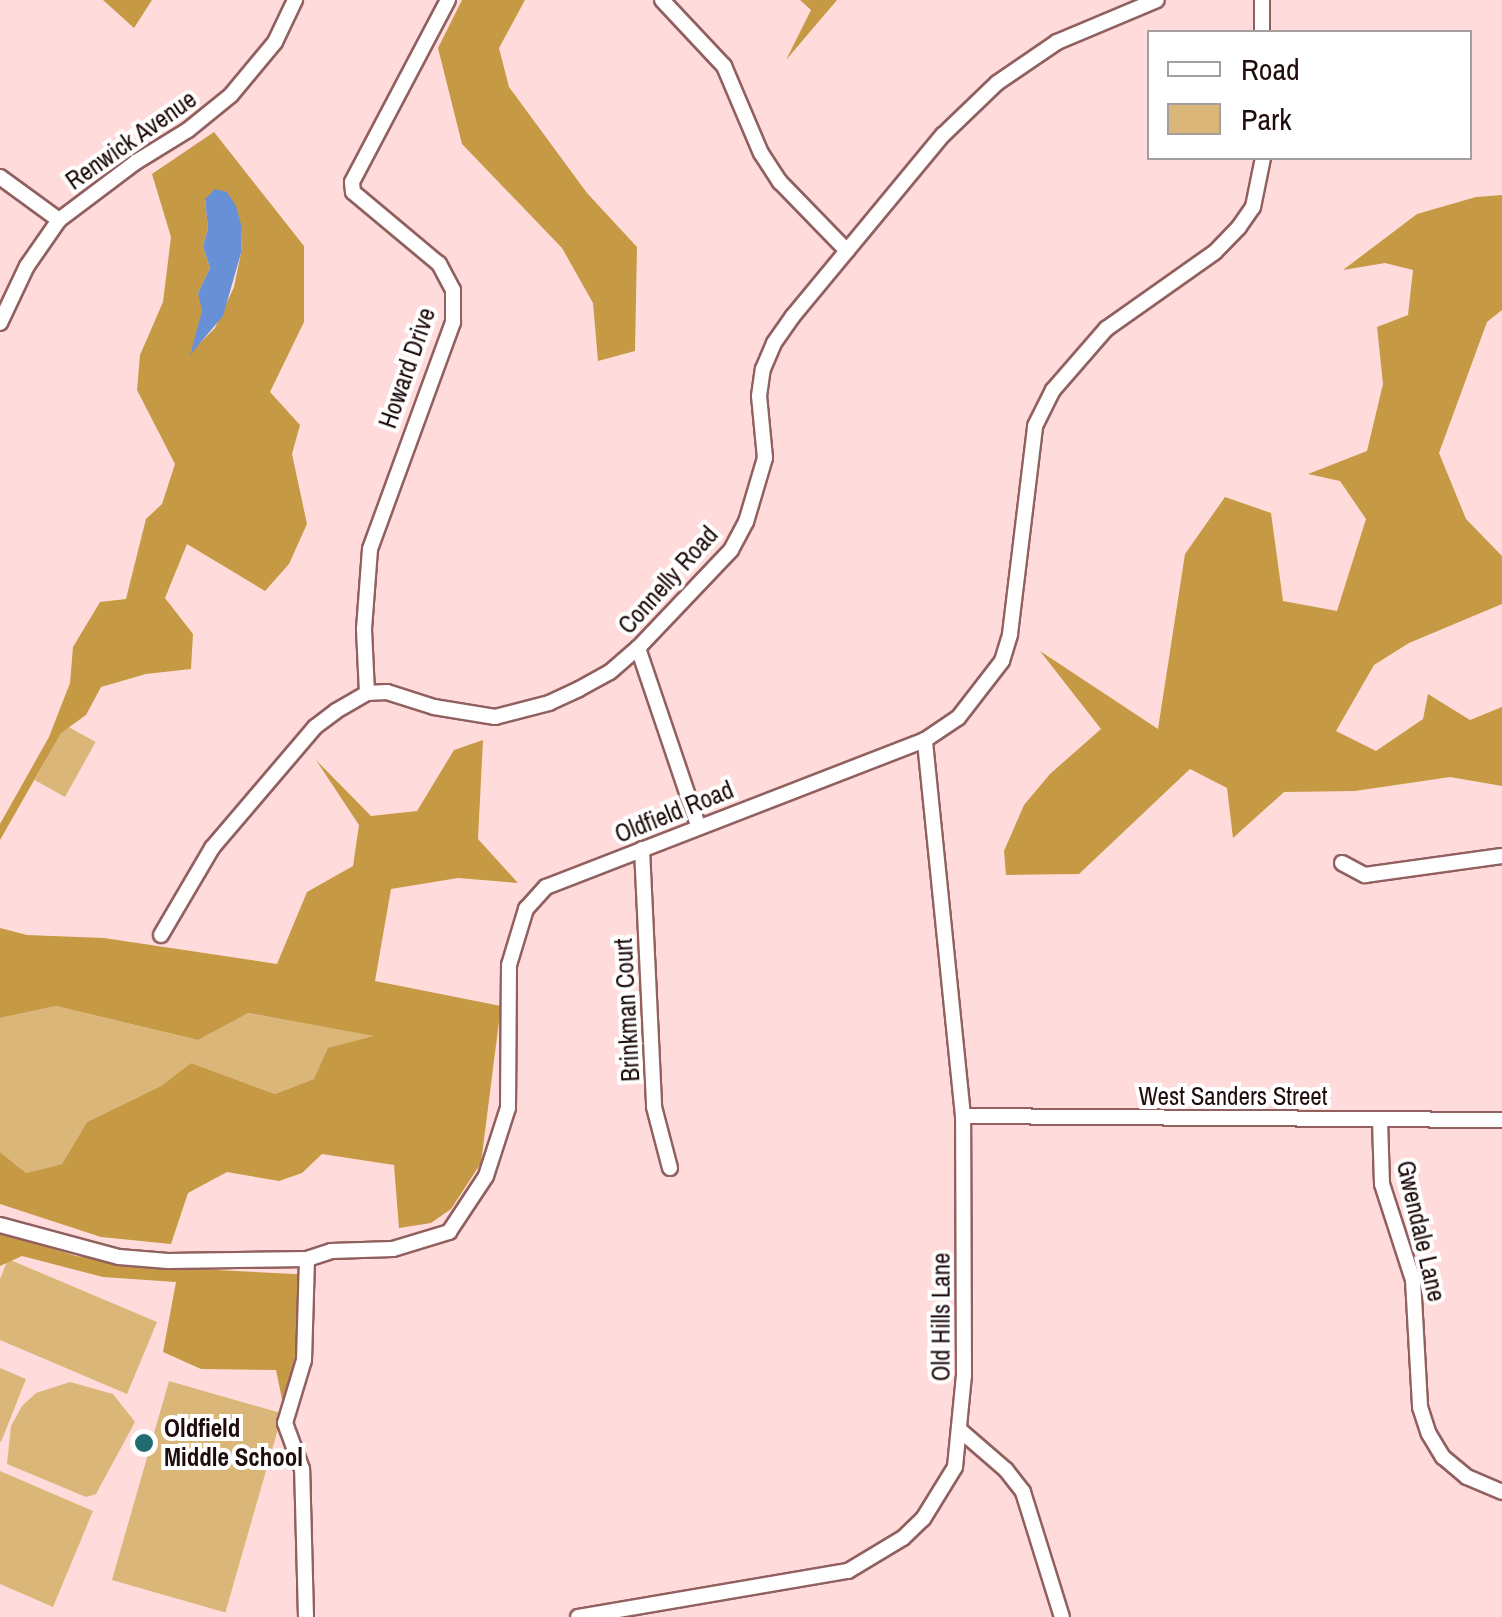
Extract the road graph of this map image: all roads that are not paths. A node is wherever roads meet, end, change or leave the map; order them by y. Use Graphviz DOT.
graph roads {
  1 [pos="295,0"];
  2 [pos="448,0"];
  3 [pos="662,0"];
  4 [pos="1156,0"];
  5 [pos="1262,0"];
  6 [pos="1262,30"];
  7 [pos="1263,160"];
  8 [pos="0,177"];
  9 [pos="58,220"];
  10 [pos="847,251"];
  11 [pos="0,323"];
  12 [pos="638,648"];
  13 [pos="367,692"];
  14 [pos="925,740"];
  15 [pos="698,824"];
  16 [pos="642,848"];
  17 [pos="1502,856"];
  18 [pos="1342,863"];
  19 [pos="161,936"];
  20 [pos="963,1116"];
  21 [pos="1380,1120"];
  22 [pos="1502,1120"];
  23 [pos="670,1168"];
  24 [pos="0,1225"];
  25 [pos="307,1259"];
  26 [pos="961,1431"];
  27 [pos="1502,1492"];
  28 [pos="306,1617"];
  29 [pos="578,1617"];
  30 [pos="1062,1617"];
  1 -- 9 [label="street, Renwick Avenue"];
  2 -- 13 [label="street, Howard Drive"];
  3 -- 10 [label="street"];
  4 -- 10 [label="street, Connelly Road"];
  5 -- 6 [label="street"];
  7 -- 14 [label="street, Oldfield Road"];
  8 -- 9 [label="street"];
  9 -- 11 [label="street, Renwick Avenue"];
  10 -- 12 [label="street, Connelly Road"];
  12 -- 13 [label="street, Connelly Road"];
  12 -- 15 [label="street"];
  13 -- 19 [label="street"];
  14 -- 15 [label="street, Oldfield Road"];
  14 -- 20 [label="street, Old Hills Lane"];
  15 -- 16 [label="street, Oldfield Road"];
  16 -- 23 [label="street, Brinkman Court"];
  16 -- 25 [label="street, Oldfield Road"];
  17 -- 18 [label="street"];
  20 -- 21 [label="street, West Sanders Street"];
  20 -- 26 [label="street, Old Hills Lane"];
  21 -- 22 [label="street, West Sanders Street"];
  21 -- 27 [label="street, Gwendale Lane"];
  24 -- 25 [label="street, Oldfield Road"];
  25 -- 28 [label="street"];
  26 -- 29 [label="street, Old Hills Lane"];
  26 -- 30 [label="street"];
}
